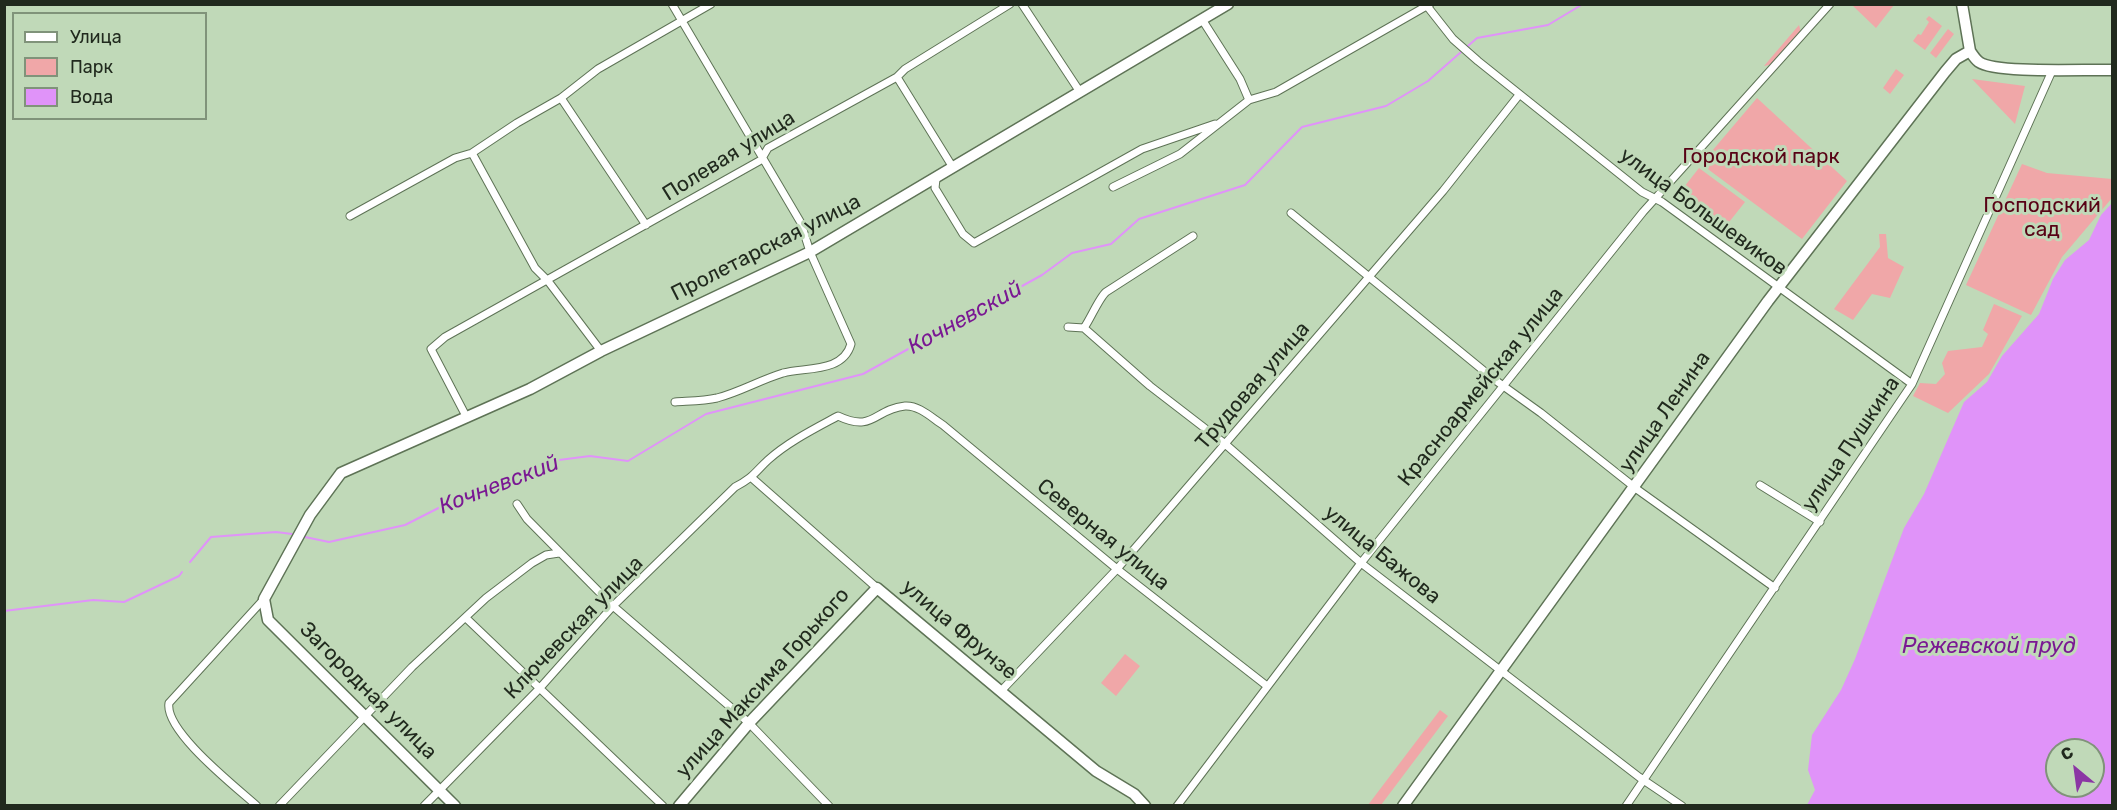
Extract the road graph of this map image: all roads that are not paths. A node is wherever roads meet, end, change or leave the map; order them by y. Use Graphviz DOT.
graph roads {
  1 [pos="672,4"];
  2 [pos="711,4"];
  3 [pos="1010,4"];
  4 [pos="1022,4"];
  5 [pos="1228,4"];
  6 [pos="1830,4"];
  7 [pos="1962,4"];
  8 [pos="1429,5"];
  9 [pos="681,21"];
  10 [pos="1203,21"];
  11 [pos="1970,51"];
  12 [pos="2112,70"];
  13 [pos="2052,71"];
  14 [pos="897,77"];
  15 [pos="1080,92"];
  16 [pos="1519,95"];
  17 [pos="561,98"];
  18 [pos="1249,100"];
  19 [pos="1220,122"];
  20 [pos="472,153"];
  21 [pos="761,160"];
  22 [pos="952,166"];
  23 [pos="936,179"];
  24 [pos="1113,187"];
  25 [pos="1655,199"];
  26 [pos="1291,213"];
  27 [pos="350,216"];
  28 [pos="646,225"];
  29 [pos="1193,236"];
  30 [pos="810,252"];
  31 [pos="1370,276"];
  32 [pos="548,281"];
  33 [pos="1779,287"];
  34 [pos="1068,327"];
  35 [pos="1084,328"];
  36 [pos="601,351"];
  37 [pos="1912,384"];
  38 [pos="1504,386"];
  39 [pos="675,402"];
  40 [pos="918,409"];
  41 [pos="467,418"];
  42 [pos="1224,443"];
  43 [pos="752,478"];
  44 [pos="1760,485"];
  45 [pos="1635,487"];
  46 [pos="517,504"];
  47 [pos="1820,522"];
  48 [pos="558,553"];
  49 [pos="1361,563"];
  50 [pos="1117,569"];
  51 [pos="877,588"];
  52 [pos="1775,588"];
  53 [pos="264,599"];
  54 [pos="613,606"];
  55 [pos="466,618"];
  56 [pos="1501,669"];
  57 [pos="1267,686"];
  58 [pos="540,689"];
  59 [pos="1001,691"];
  60 [pos="365,716"];
  61 [pos="749,723"];
  62 [pos="1644,780"];
  63 [pos="440,789"];
  64 [pos="257,806"];
  65 [pos="279,806"];
  66 [pos="424,806"];
  67 [pos="455,806"];
  68 [pos="663,806"];
  69 [pos="679,806"];
  70 [pos="829,806"];
  71 [pos="1145,806"];
  72 [pos="1177,806"];
  73 [pos="1403,806"];
  74 [pos="1626,806"];
  75 [pos="1682,806"];
  1 -- 9 [label="street"];
  2 -- 9 [label="street"];
  3 -- 14 [label="street, Полевая улица"];
  4 -- 15 [label="street"];
  5 -- 10 [label="street, Пролетарская улица"];
  6 -- 25 [label="street, Красноармейская улица"];
  7 -- 11 [label="street"];
  8 -- 16 [label="street, улица Большевиков"];
  8 -- 18 [label="street"];
  9 -- 17 [label="street"];
  9 -- 21 [label="street"];
  10 -- 15 [label="street, Пролетарская улица"];
  10 -- 18 [label="street"];
  11 -- 13 [label="street"];
  11 -- 33 [label="street, улица Ленина"];
  12 -- 13 [label="street"];
  13 -- 37 [label="street, улица Пушкина"];
  14 -- 21 [label="street, Полевая улица"];
  14 -- 22 [label="street"];
  15 -- 22 [label="street, Пролетарская улица"];
  16 -- 25 [label="street, улица Большевиков"];
  16 -- 31 [label="street, Трудовая улица"];
  17 -- 20 [label="street"];
  17 -- 28 [label="street"];
  18 -- 19 [label="street"];
  19 -- 23 [label="street"];
  19 -- 24 [label="street"];
  20 -- 27 [label="street"];
  20 -- 32 [label="street"];
  21 -- 28 [label="street, Полевая улица"];
  21 -- 30 [label="street"];
  22 -- 23 [label="street, Пролетарская улица"];
  23 -- 30 [label="street, Пролетарская улица"];
  25 -- 33 [label="street, улица Большевиков"];
  25 -- 38 [label="street, Красноармейская улица"];
  26 -- 31 [label="street"];
  28 -- 32 [label="street, Полевая улица"];
  29 -- 35 [label="street"];
  30 -- 36 [label="street, Пролетарская улица"];
  30 -- 39 [label="street"];
  31 -- 38 [label="street"];
  31 -- 42 [label="street, Трудовая улица"];
  32 -- 36 [label="street"];
  32 -- 41 [label="street, Полевая улица"];
  33 -- 37 [label="street, улица Большевиков"];
  33 -- 45 [label="street, улица Ленина"];
  34 -- 35 [label="street"];
  35 -- 42 [label="street, улица Бажова"];
  36 -- 41 [label="street, Пролетарская улица"];
  37 -- 47 [label="street, улица Пушкина"];
  38 -- 45 [label="street"];
  38 -- 49 [label="street, Красноармейская улица"];
  40 -- 43 [label="street, Ключевская улица"];
  40 -- 50 [label="street, Северная улица"];
  41 -- 53 [label="street, Пролетарская улица"];
  42 -- 49 [label="street, улица Бажова"];
  42 -- 50 [label="street, Трудовая улица"];
  43 -- 51 [label="street, улица Фрунзе"];
  43 -- 54 [label="street, Ключевская улица"];
  44 -- 47 [label="street"];
  45 -- 52 [label="street"];
  45 -- 56 [label="street, улица Ленина"];
  46 -- 48 [label="street"];
  47 -- 52 [label="street, улица Пушкина"];
  48 -- 54 [label="street"];
  48 -- 55 [label="street"];
  49 -- 56 [label="street, улица Бажова"];
  49 -- 57 [label="street, Красноармейская улица"];
  50 -- 57 [label="street, Северная улица"];
  50 -- 59 [label="street, Трудовая улица"];
  51 -- 59 [label="street, улица Фрунзе"];
  51 -- 61 [label="street, улица Максима Горького"];
  52 -- 62 [label="street, улица Пушкина"];
  53 -- 60 [label="street, Загородная улица"];
  53 -- 64 [label="street"];
  54 -- 58 [label="street, Ключевская улица"];
  54 -- 61 [label="street"];
  55 -- 58 [label="street"];
  55 -- 60 [label="street"];
  56 -- 62 [label="street, улица Бажова"];
  56 -- 73 [label="street, улица Ленина"];
  57 -- 72 [label="street, Красноармейская улица"];
  58 -- 63 [label="street, Ключевская улица"];
  58 -- 68 [label="street"];
  59 -- 71 [label="street, улица Фрунзе"];
  60 -- 63 [label="street, Загородная улица"];
  60 -- 65 [label="street"];
  61 -- 69 [label="street, улица Максима Горького"];
  61 -- 70 [label="street"];
  62 -- 74 [label="street, улица Пушкина"];
  62 -- 75 [label="street, улица Бажова"];
  63 -- 66 [label="street, Ключевская улица"];
  63 -- 67 [label="street, Загородная улица"];
}
